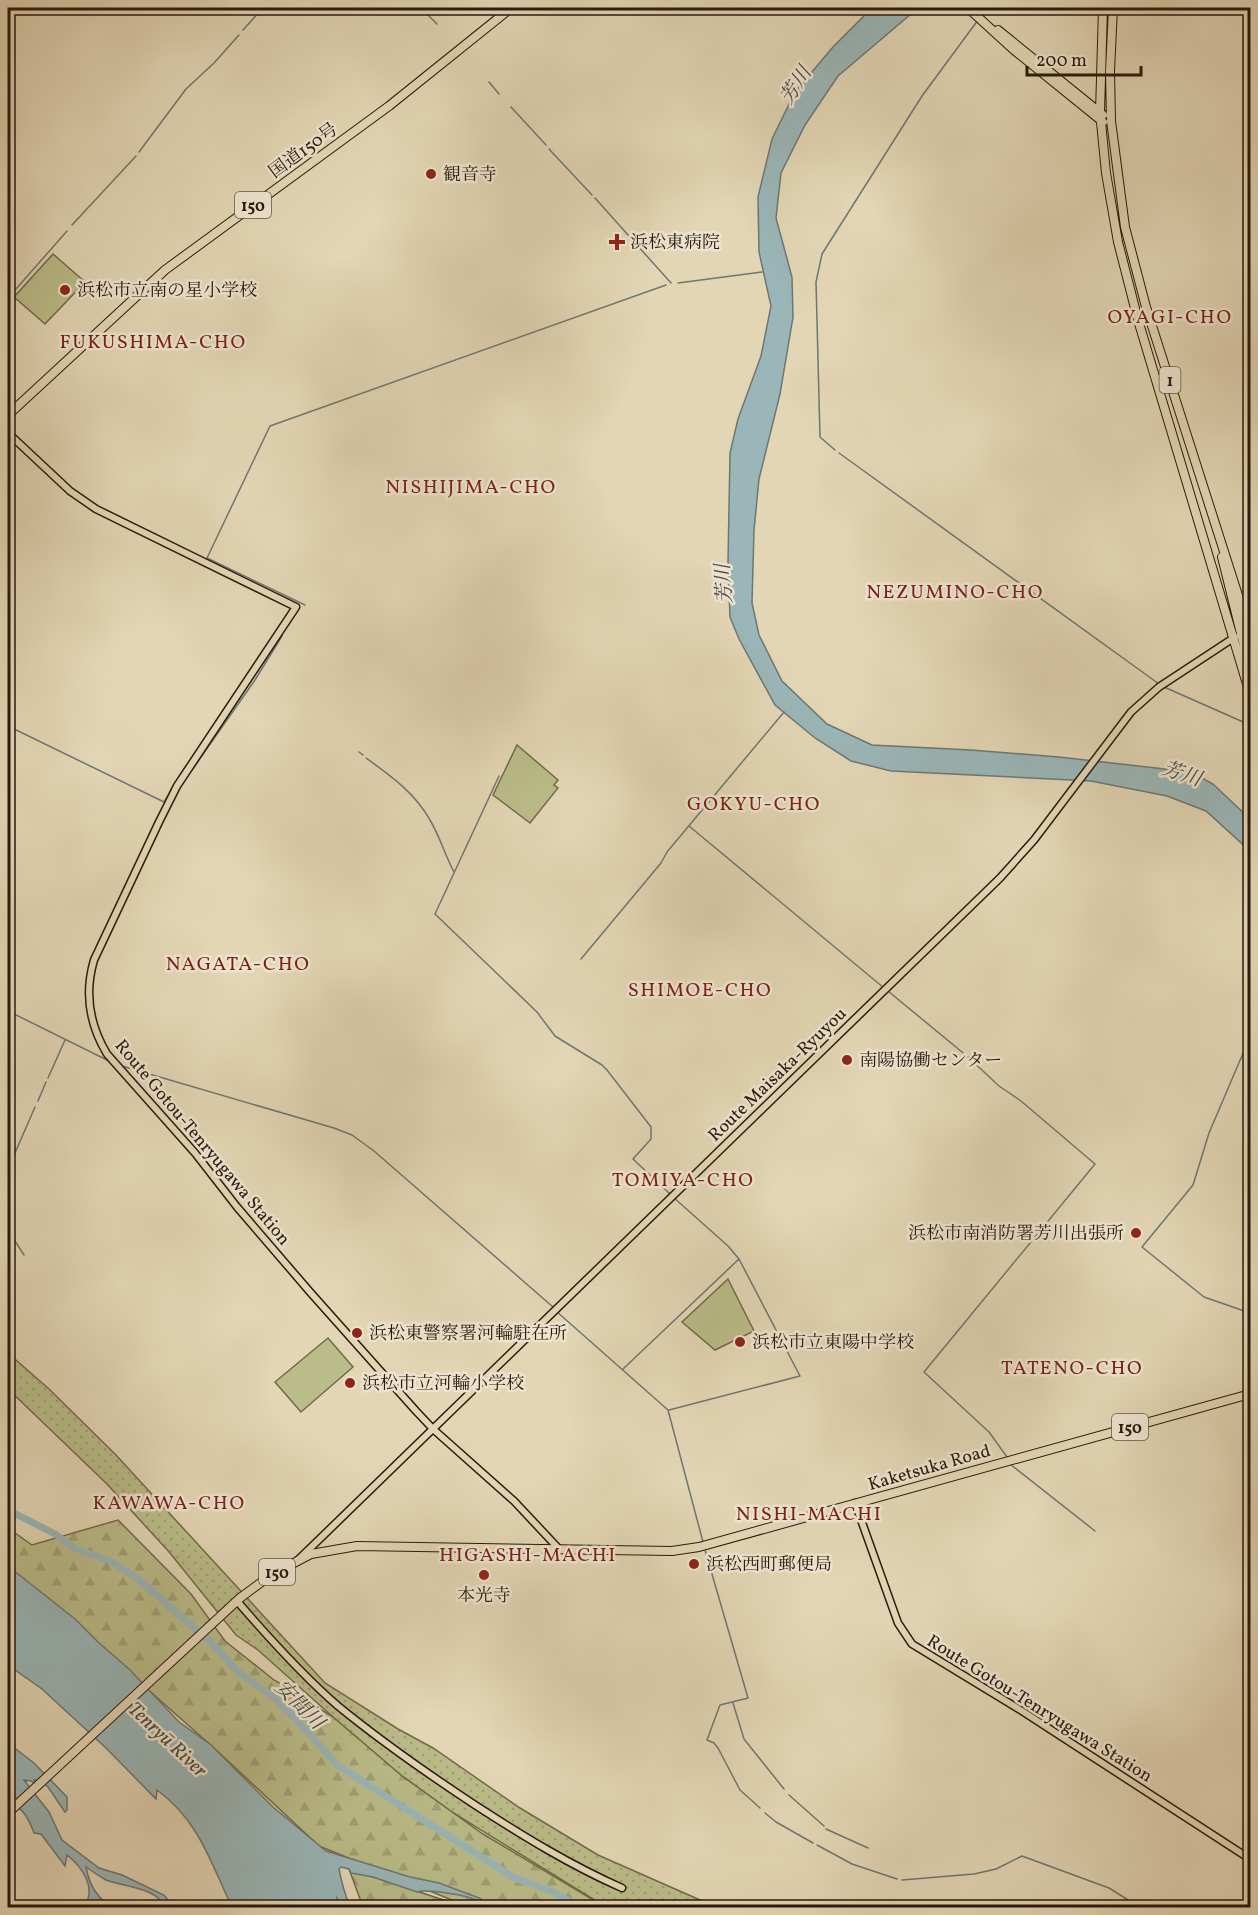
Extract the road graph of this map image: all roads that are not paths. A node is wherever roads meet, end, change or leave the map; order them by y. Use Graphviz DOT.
graph roads {
  1 [pos="511,8"];
  2 [pos="970,8"];
  3 [pos="1103,8"];
  4 [pos="1113,8"];
  5 [pos="1100,116"];
  6 [pos="1112,125"];
  7 [pos="8,416"];
  8 [pos="8,433"];
  9 [pos="1221,540"];
  10 [pos="1250,628"];
  11 [pos="1240,633"];
  12 [pos="1233,638"];
  13 [pos="1251,670"];
  14 [pos="1251,694"];
  15 [pos="1251,1394"];
  16 [pos="434,1429"];
  17 [pos="855,1503"];
  18 [pos="318,1542"];
  19 [pos="559,1549"];
  20 [pos="315,1553"];
  21 [pos="298,1560"];
  22 [pos="237,1601"];
  23 [pos="8,1813"];
  24 [pos="1251,1859"];
  25 [pos="622,1888"];
  1 -- 7 [label="highway, 国道150号 / 150"];
  2 -- 5 [label="highway"];
  3 -- 5 [label="highway, 1"];
  4 -- 6 [label="highway, 1"];
  5 -- 6 [label="highway"];
  5 -- 12 [label="highway, 1"];
  6 -- 9 [label="highway, 1"];
  8 -- 16 [label="main road, Route Gotou-Tenryugawa Station"];
  9 -- 10 [label="highway, 1"];
  9 -- 11 [label="highway, 1"];
  10 -- 11 [label="main road, Route Maisaka-Ryuyou"];
  11 -- 12 [label="main road, Route Maisaka-Ryuyou"];
  11 -- 13 [label="highway"];
  12 -- 14 [label="highway, 1"];
  12 -- 16 [label="main road, Route Maisaka-Ryuyou"];
  15 -- 17 [label="highway, Kaketsuka Road / 150"];
  16 -- 18 [label="main road, Route Maisaka-Ryuyou"];
  16 -- 19 [label="main road, Route Gotou-Tenryugawa Station"];
  17 -- 19 [label="highway, Kaketsuka Road / 150"];
  17 -- 24 [label="main road, Route Gotou-Tenryugawa Station"];
  18 -- 20 [label="main road, Route Maisaka-Ryuyou"];
  18 -- 21 [label="main road, Route Maisaka-Ryuyou"];
  19 -- 20 [label="highway, Kaketsuka Road / 150"];
  20 -- 21 [label="highway, Kaketsuka Road / 150"];
  21 -- 22 [label="highway, Kaketsuka Road / 150"];
  22 -- 23 [label="highway, 150"];
  22 -- 25 [label="main road"];
}
